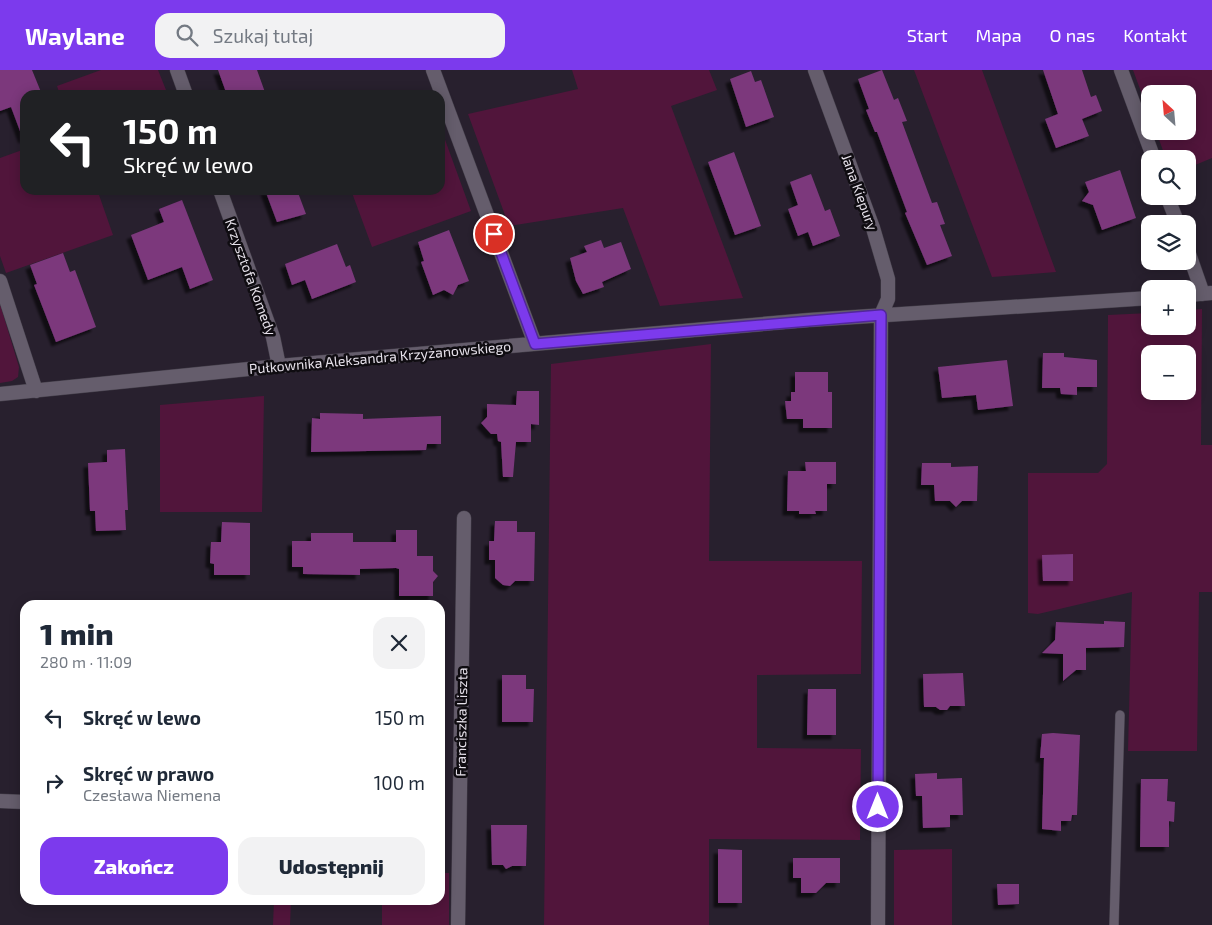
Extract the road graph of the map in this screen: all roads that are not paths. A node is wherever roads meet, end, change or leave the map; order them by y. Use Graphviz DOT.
graph roads {
  1 [pos="177,70"];
  2 [pos="433,70"];
  3 [pos="815,70"];
  4 [pos="1121,70"];
  5 [pos="184,90"];
  6 [pos="440,90"];
  7 [pos="445,102"];
  8 [pos="1151,150"];
  9 [pos="222,195"];
  10 [pos="1196,268"];
  11 [pos="0,281"];
  12 [pos="1208,294"];
  13 [pos="1141,299"];
  14 [pos="881,315"];
  15 [pos="535,344"];
  16 [pos="279,366"];
  17 [pos="36,391"];
  18 [pos="0,394"];
  19 [pos="464,518"];
  20 [pos="1120,715"];
  21 [pos="0,802"];
  22 [pos="20,802"];
  23 [pos="458,925"];
  24 [pos="878,925"];
  25 [pos="1114,925"];
  1 -- 5 [label="street"];
  2 -- 6 [label="street"];
  3 -- 14 [label="street, Jana Kiepury"];
  4 -- 8 [label="street"];
  7 -- 15 [label="street"];
  9 -- 16 [label="street, Krzysztofa Komedy"];
  10 -- 12 [label="street"];
  11 -- 17 [label="street"];
  13 -- 14 [label="street, Pułkownika Aleksandra Krzyżanowskiego"];
  14 -- 15 [label="street, Pułkownika Aleksandra Krzyżanowskiego"];
  14 -- 24 [label="street, Jana Kiepury"];
  15 -- 16 [label="street, Pułkownika Aleksandra Krzyżanowskiego"];
  16 -- 17 [label="street, Pułkownika Aleksandra Krzyżanowskiego"];
  17 -- 18 [label="street, Pułkownika Aleksandra Krzyżanowskiego"];
  19 -- 23 [label="street, Franciszka Liszta"];
  20 -- 25 [label="lane"];
  21 -- 22 [label="street"];
}
